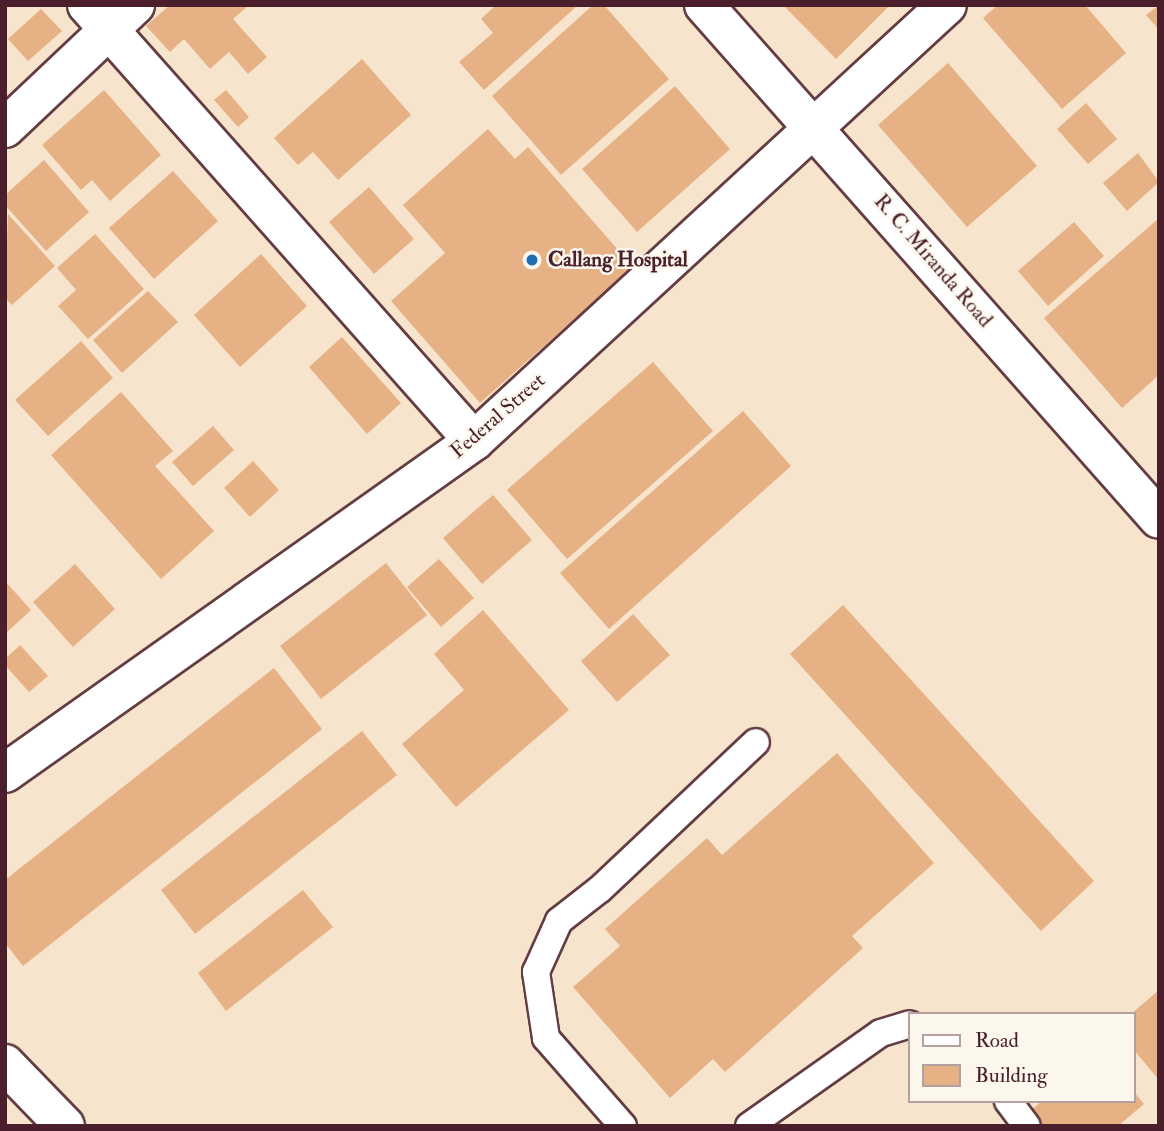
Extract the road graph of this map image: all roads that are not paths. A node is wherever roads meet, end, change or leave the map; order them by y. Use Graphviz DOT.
graph roads {
  1 [pos="704,5"];
  2 [pos="947,5"];
  3 [pos="110,14"];
  4 [pos="815,127"];
  5 [pos="5,128"];
  6 [pos="474,441"];
  7 [pos="1159,519"];
  8 [pos="756,742"];
  9 [pos="5,772"];
  10 [pos="908,1025"];
  11 [pos="5,1064"];
  12 [pos="1010,1103"];
  13 [pos="65,1126"];
  14 [pos="623,1126"];
  15 [pos="748,1126"];
  16 [pos="1027,1126"];
  1 -- 4 [label="street, R. C. Miranda Road"];
  2 -- 4 [label="street, Federal Street"];
  3 -- 5 [label="street"];
  3 -- 6 [label="street"];
  4 -- 6 [label="street, Federal Street"];
  4 -- 7 [label="street, R. C. Miranda Road"];
  6 -- 9 [label="street, Federal Street"];
  8 -- 14 [label="lane"];
  10 -- 15 [label="lane"];
  11 -- 13 [label="street"];
  12 -- 16 [label="lane"];
}
